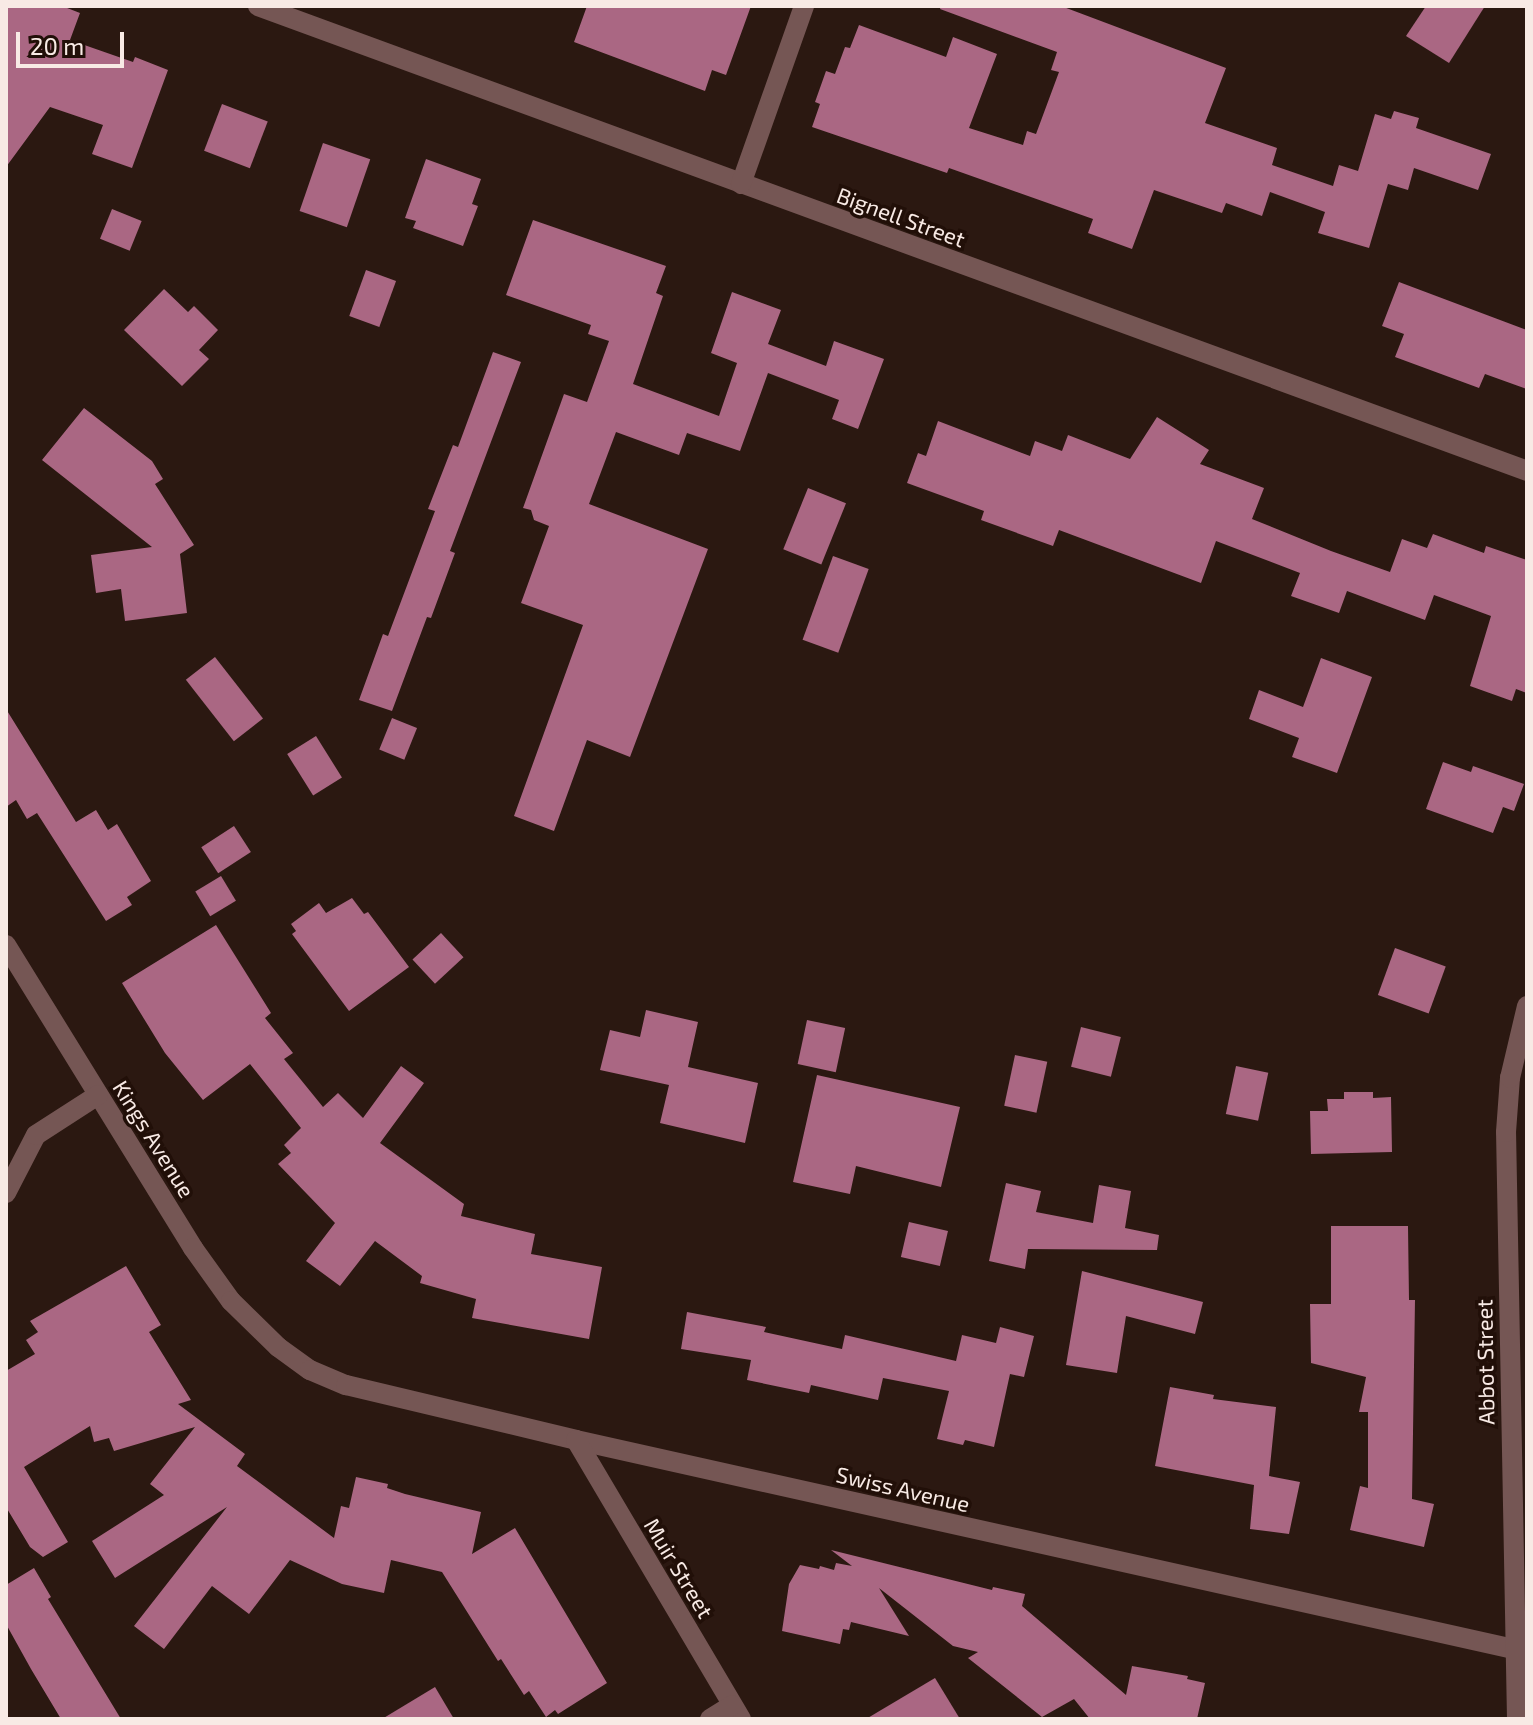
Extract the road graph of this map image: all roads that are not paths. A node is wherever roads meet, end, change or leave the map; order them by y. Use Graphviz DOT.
graph roads {
  1 [pos="258,6"];
  2 [pos="804,6"];
  3 [pos="741,184"];
  4 [pos="1527,471"];
  5 [pos="6,945"];
  6 [pos="1527,1006"];
  7 [pos="98,1095"];
  8 [pos="6,1193"];
  9 [pos="278,1347"];
  10 [pos="576,1440"];
  11 [pos="1521,1651"];
  12 [pos="737,1712"];
  13 [pos="710,1719"];
  14 [pos="1517,1719"];
  1 -- 3 [label="street, Bignell Street"];
  2 -- 3 [label="street"];
  3 -- 4 [label="street, Bignell Street"];
  5 -- 7 [label="street, Kings Avenue"];
  6 -- 11 [label="street, Abbot Street"];
  7 -- 8 [label="street"];
  7 -- 9 [label="street, Kings Avenue"];
  9 -- 10 [label="street, Swiss Avenue"];
  10 -- 11 [label="street, Swiss Avenue"];
  10 -- 12 [label="street, Muir Street"];
  11 -- 14 [label="street, Abbot Street"];
  12 -- 13 [label="street"];
}
